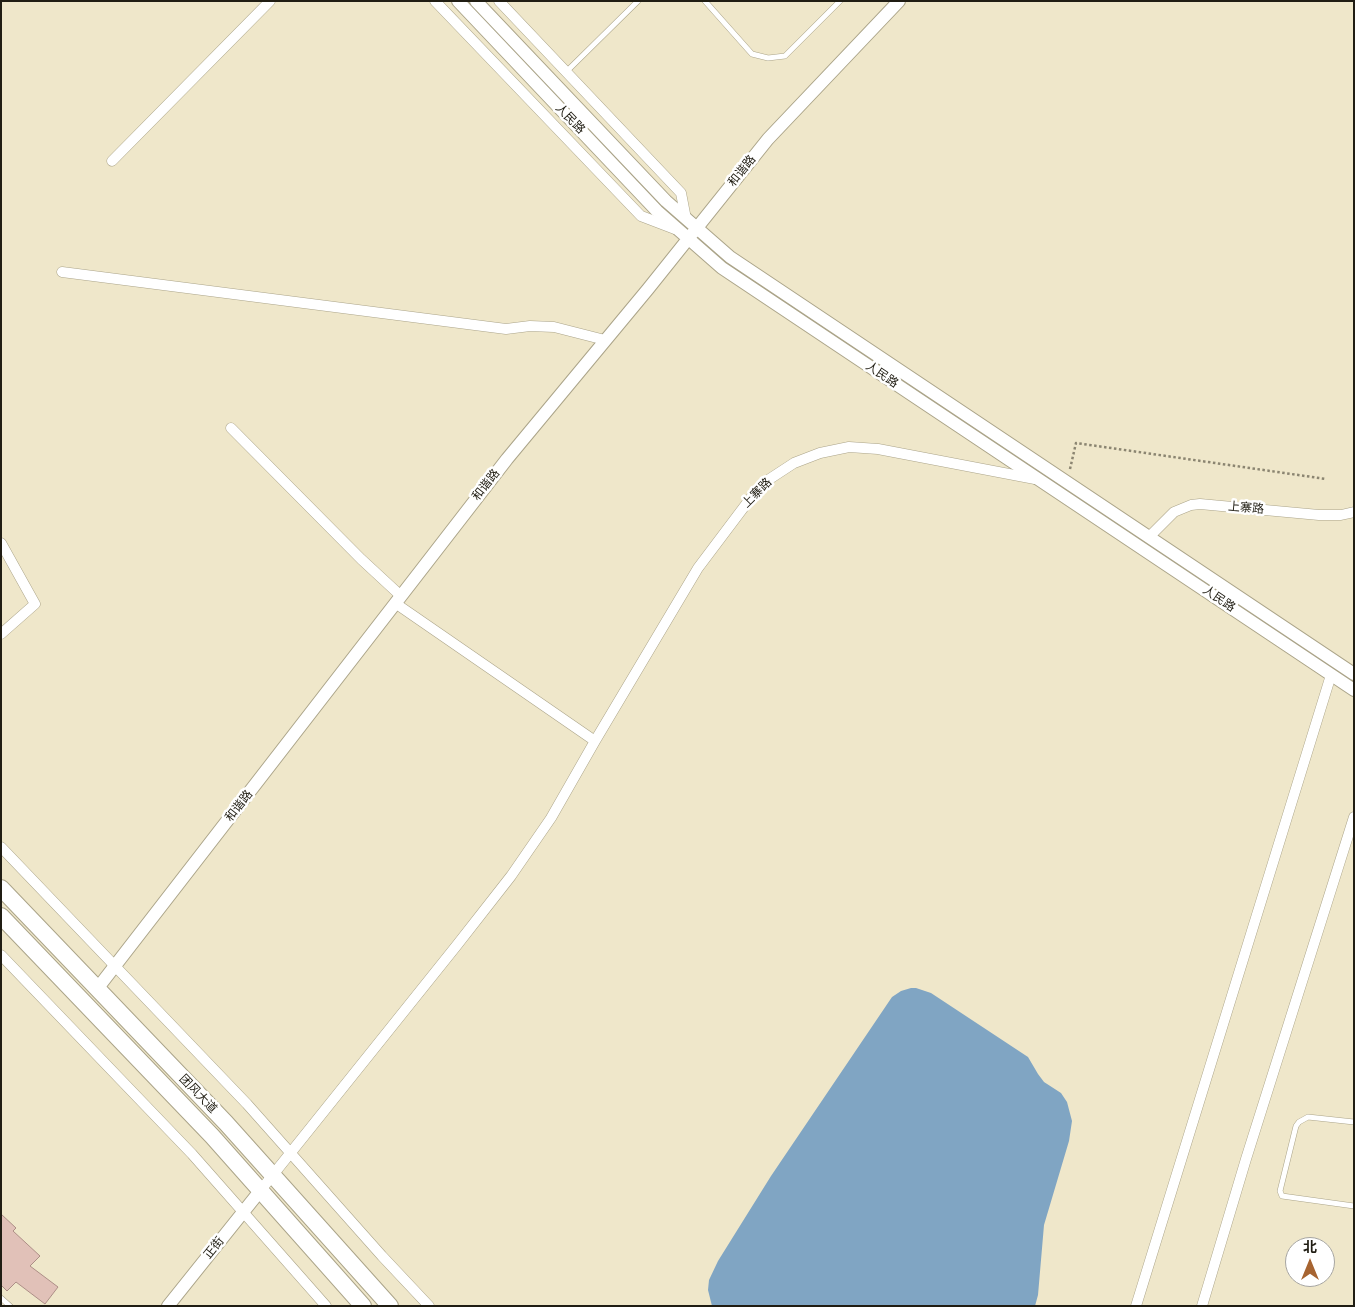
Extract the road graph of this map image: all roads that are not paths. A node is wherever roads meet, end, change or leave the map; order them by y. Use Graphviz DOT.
graph roads {
  1 [pos="270,1"];
  2 [pos="435,1"];
  3 [pos="458,1"];
  4 [pos="476,1"];
  5 [pos="500,1"];
  6 [pos="638,1"];
  7 [pos="705,1"];
  8 [pos="840,1"];
  9 [pos="899,1"];
  10 [pos="566,72"];
  11 [pos="112,161"];
  12 [pos="686,219"];
  13 [pos="697,228"];
  14 [pos="684,235"];
  15 [pos="62,272"];
  16 [pos="605,340"];
  17 [pos="231,428"];
  18 [pos="1038,479"];
  19 [pos="1354,512"];
  20 [pos="1149,537"];
  21 [pos="1,543"];
  22 [pos="398,600"];
  23 [pos="1,634"];
  24 [pos="1354,674"];
  25 [pos="1331,675"];
  26 [pos="1354,690"];
  27 [pos="595,741"];
  28 [pos="1354,817"];
  29 [pos="1,847"];
  30 [pos="1,888"];
  31 [pos="1,916"];
  32 [pos="1,955"];
  33 [pos="115,966"];
  34 [pos="97,989"];
  35 [pos="1354,1122"];
  36 [pos="291,1153"];
  37 [pos="272,1176"];
  38 [pos="260,1191"];
  39 [pos="1354,1206"];
  40 [pos="244,1212"];
  41 [pos="1,1298"];
  42 [pos="10,1306"];
  43 [pos="168,1306"];
  44 [pos="326,1306"];
  45 [pos="364,1306"];
  46 [pos="390,1306"];
  47 [pos="430,1306"];
  48 [pos="1136,1306"];
  49 [pos="1202,1306"];
  1 -- 11 [label="street"];
  2 -- 14 [label="street"];
  3 -- 14 [label="street, 人民路"];
  4 -- 12 [label="street, 人民路"];
  5 -- 10 [label="street"];
  6 -- 10 [label="lane"];
  7 -- 8 [label="lane"];
  9 -- 13 [label="street, 和谐路"];
  10 -- 12 [label="street"];
  12 -- 13 [label="street, 人民路"];
  13 -- 14 [label="street, 和谐路"];
  13 -- 20 [label="street, 人民路"];
  14 -- 16 [label="street, 和谐路"];
  14 -- 18 [label="street, 人民路"];
  15 -- 16 [label="street"];
  16 -- 22 [label="street, 和谐路"];
  17 -- 22 [label="street"];
  18 -- 25 [label="street, 人民路"];
  18 -- 27 [label="street, 上寨路"];
  19 -- 20 [label="street, 上寨路"];
  20 -- 24 [label="street, 人民路"];
  21 -- 23 [label="street"];
  22 -- 27 [label="street"];
  22 -- 33 [label="street, 和谐路"];
  25 -- 26 [label="street, 人民路"];
  25 -- 48 [label="street"];
  27 -- 36 [label="street, 上寨路"];
  28 -- 49 [label="street"];
  29 -- 33 [label="street"];
  30 -- 34 [label="main road, 团风大道"];
  31 -- 38 [label="main road, 团风大道"];
  32 -- 40 [label="street"];
  33 -- 34 [label="street, 和谐路"];
  33 -- 36 [label="street"];
  34 -- 37 [label="main road, 团风大道"];
  35 -- 39 [label="lane"];
  36 -- 37 [label="street, 上寨路"];
  36 -- 47 [label="street"];
  37 -- 38 [label="street, 上寨路"];
  37 -- 46 [label="main road, 团风大道"];
  38 -- 40 [label="street, 正街"];
  38 -- 45 [label="main road, 团风大道"];
  40 -- 43 [label="street, 正街"];
  40 -- 44 [label="street"];
  41 -- 42 [label="lane"];
}
